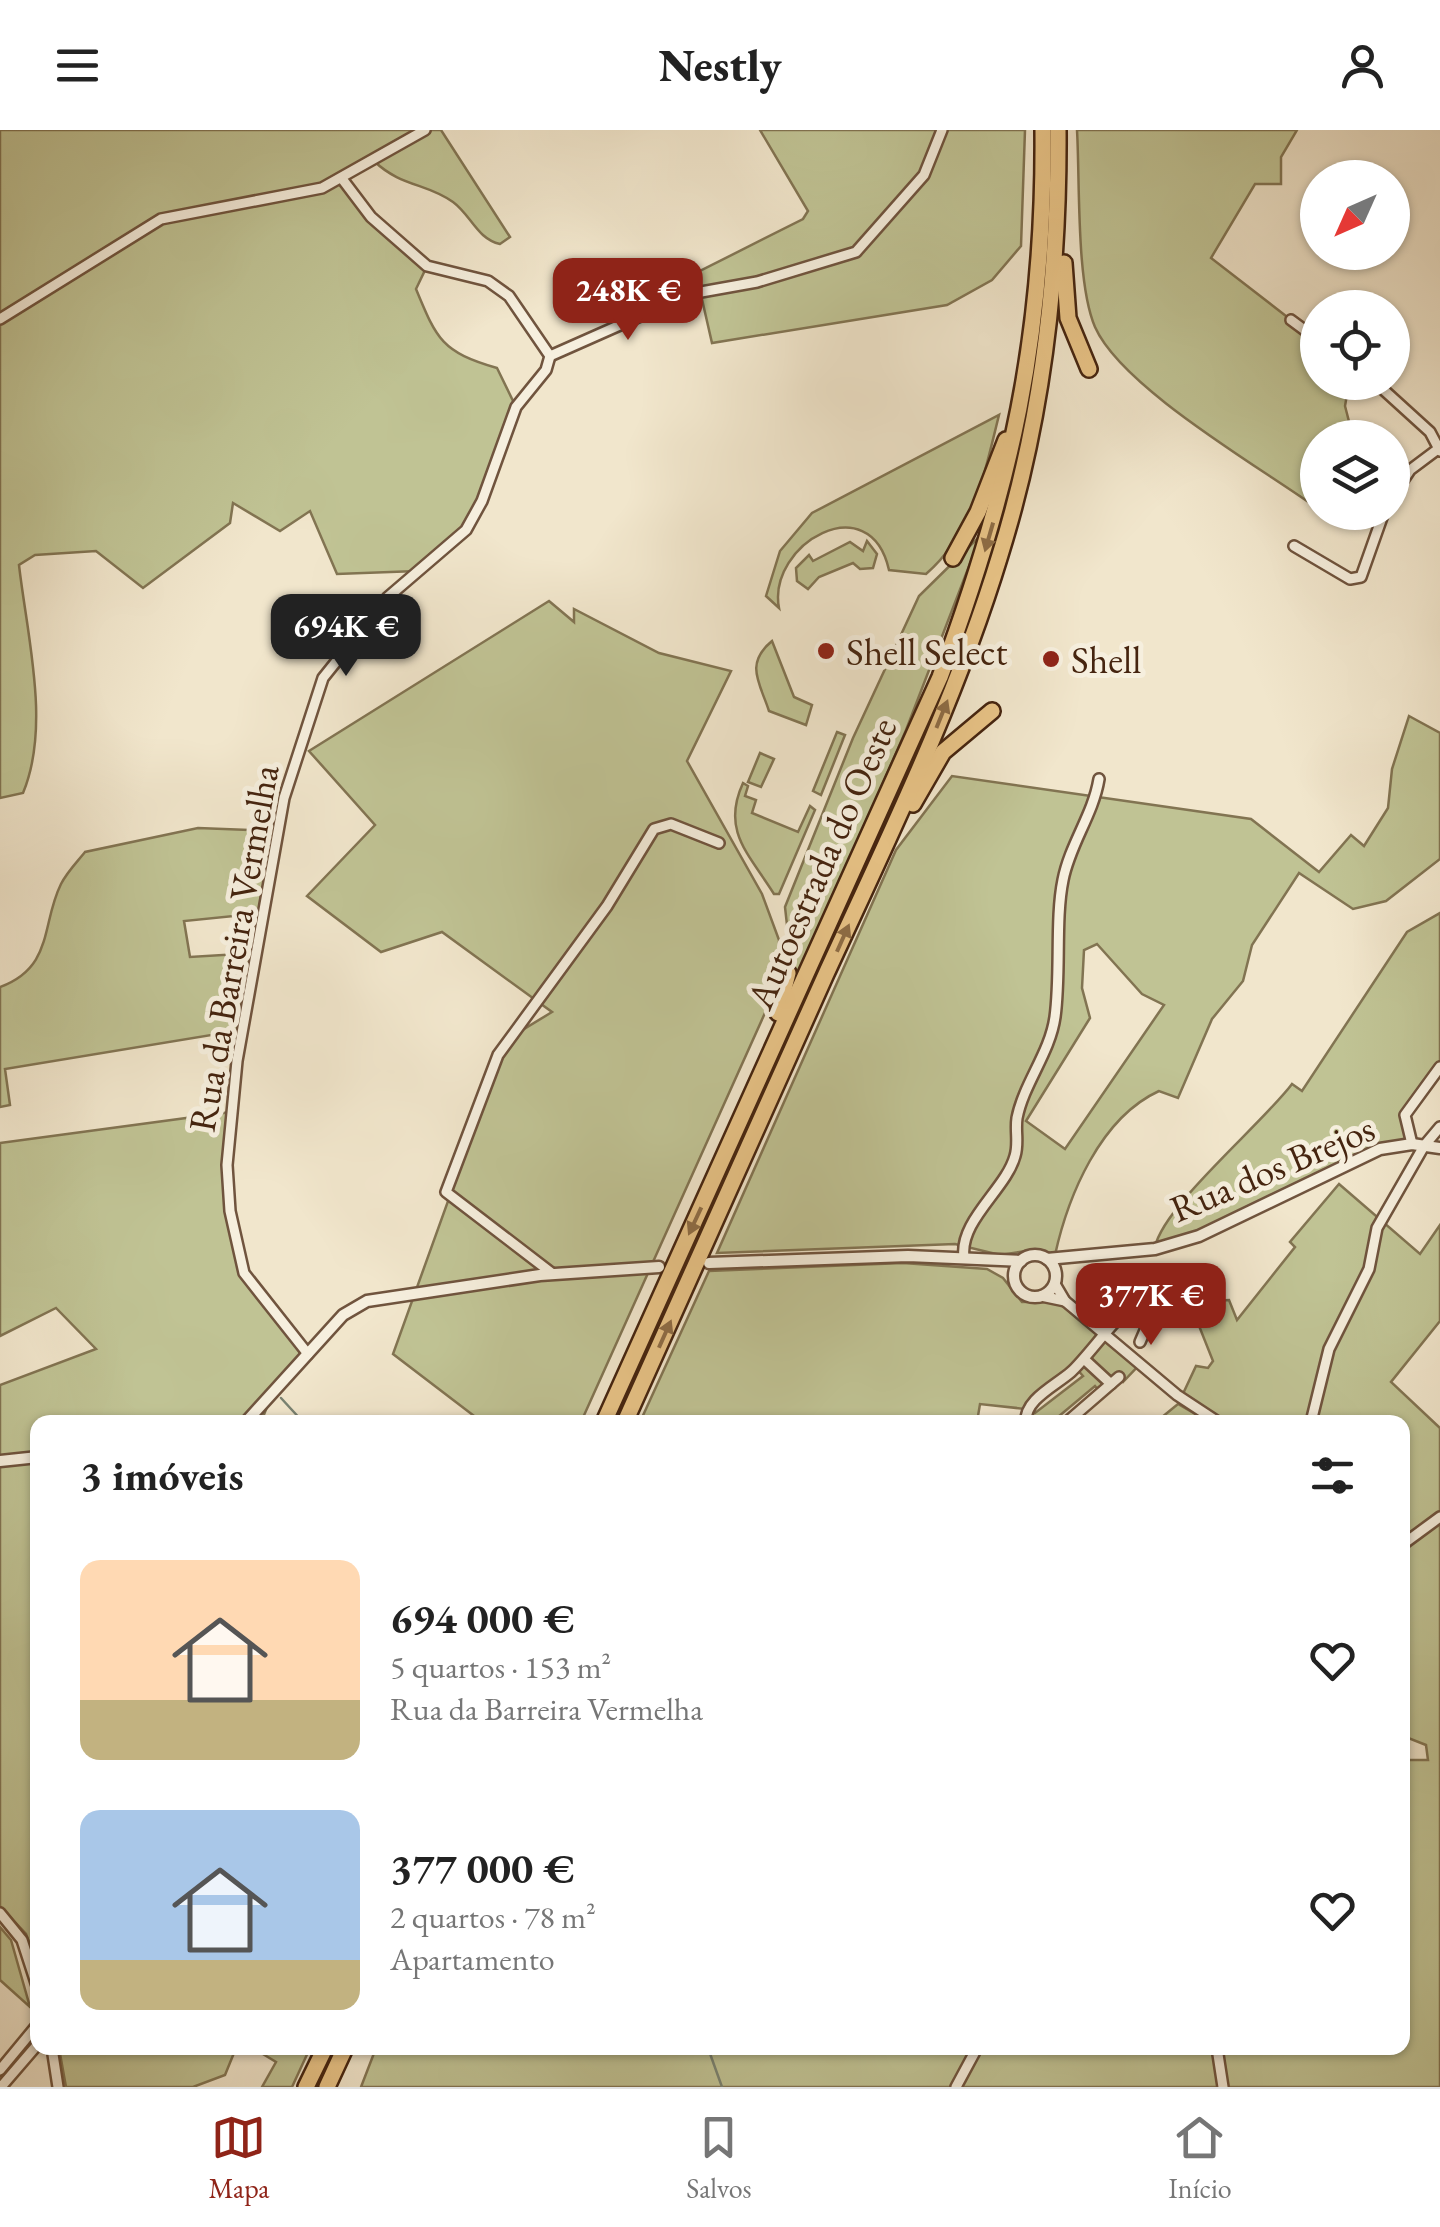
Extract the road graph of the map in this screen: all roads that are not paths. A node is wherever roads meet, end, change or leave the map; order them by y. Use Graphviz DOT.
graph roads {
  1 [pos="424,130"];
  2 [pos="942,130"];
  3 [pos="1043,130"];
  4 [pos="1058,130"];
  5 [pos="344,180"];
  6 [pos="1058,210"];
  7 [pos="0,318"];
  8 [pos="1291,320"];
  9 [pos="1300,327"];
  10 [pos="550,356"];
  11 [pos="1089,369"];
  12 [pos="1024,395"];
  13 [pos="1394,400"];
  14 [pos="1439,450"];
  15 [pos="1410,470"];
  16 [pos="1378,530"];
  17 [pos="1294,546"];
  18 [pos="952,558"];
  19 [pos="992,711"];
  20 [pos="1099,779"];
  21 [pos="719,843"];
  22 [pos="875,867"];
  23 [pos="788,973"];
  24 [pos="1440,1066"];
  25 [pos="1440,1126"];
  26 [pos="1418,1145"];
  27 [pos="1440,1148"];
  28 [pos="720,1168"];
  29 [pos="964,1257"];
  30 [pos="1047,1259"];
  31 [pos="1068,1259"];
  32 [pos="1021,1261"];
  33 [pos="709,1263"];
  34 [pos="993,1263"];
  35 [pos="659,1267"];
  36 [pos="553,1274"];
  37 [pos="1014,1278"];
  38 [pos="1056,1279"];
  39 [pos="1041,1296"];
  40 [pos="1065,1302"];
  41 [pos="1107,1336"];
  42 [pos="1140,1342"];
  43 [pos="308,1354"];
  44 [pos="1084,1359"];
  45 [pos="252,1415"];
  46 [pos="607,1415"];
  47 [pos="628,1415"];
  48 [pos="1027,1415"];
  49 [pos="1075,1415"];
  50 [pos="1207,1415"];
  51 [pos="1313,1415"];
  52 [pos="30,1458"];
  53 [pos="0,1462"];
  54 [pos="1440,1518"];
  55 [pos="1410,1539"];
  56 [pos="0,1913"];
  57 [pos="30,1964"];
  58 [pos="30,2034"];
  59 [pos="30,2053"];
  60 [pos="51,2055"];
  61 [pos="322,2055"];
  62 [pos="342,2055"];
  63 [pos="973,2055"];
  64 [pos="1218,2055"];
  65 [pos="0,2070"];
  66 [pos="1,2087"];
  67 [pos="58,2087"];
  68 [pos="306,2087"];
  69 [pos="327,2087"];
  70 [pos="956,2087"];
  71 [pos="1224,2087"];
  1 -- 5 [label="street"];
  2 -- 10 [label="street"];
  3 -- 12 [label="highway, Autoestrada do Oeste"];
  4 -- 6 [label="highway, Autoestrada do Oeste"];
  5 -- 7 [label="street"];
  5 -- 10 [label="street"];
  6 -- 11 [label="highway"];
  22 -- 6 [label="highway, Autoestrada do Oeste, one-way"];
  8 -- 9 [label="street"];
  10 -- 43 [label="street, Rua da Barreira Vermelha"];
  12 -- 18 [label="highway"];
  12 -- 28 [label="highway, Autoestrada do Oeste, one-way"];
  13 -- 14 [label="street"];
  14 -- 15 [label="street"];
  16 -- 17 [label="street"];
  19 -- 22 [label="highway"];
  20 -- 29 [label="street"];
  21 -- 36 [label="street"];
  47 -- 22 [label="highway, Autoestrada do Oeste, one-way"];
  23 -- 28 [label="highway"];
  24 -- 26 [label="street"];
  25 -- 26 [label="street"];
  26 -- 27 [label="street, Rua dos Brejos"];
  26 -- 31 [label="street, Rua dos Brejos"];
  26 -- 51 [label="street"];
  28 -- 46 [label="highway, Autoestrada do Oeste, one-way"];
  29 -- 33 [label="street"];
  29 -- 34 [label="street"];
  30 -- 31 [label="street, Rua dos Brejos"];
  30 -- 32 [label="street"];
  30 -- 38 [label="street"];
  31 -- 38 [label="street"];
  32 -- 34 [label="street"];
  32 -- 37 [label="street"];
  34 -- 37 [label="street"];
  35 -- 36 [label="street"];
  36 -- 43 [label="street"];
  37 -- 39 [label="street"];
  38 -- 39 [label="street"];
  38 -- 40 [label="street"];
  39 -- 40 [label="street"];
  40 -- 41 [label="street"];
  41 -- 42 [label="street"];
  41 -- 44 [label="street"];
  41 -- 50 [label="street"];
  43 -- 45 [label="street"];
  44 -- 48 [label="street"];
  44 -- 49 [label="street"];
  52 -- 53 [label="street"];
  54 -- 55 [label="street"];
  56 -- 57 [label="street"];
  58 -- 65 [label="street"];
  59 -- 66 [label="street"];
  60 -- 67 [label="street"];
  61 -- 68 [label="highway"];
  62 -- 69 [label="highway"];
  63 -- 70 [label="street"];
  64 -- 71 [label="street"];
}
